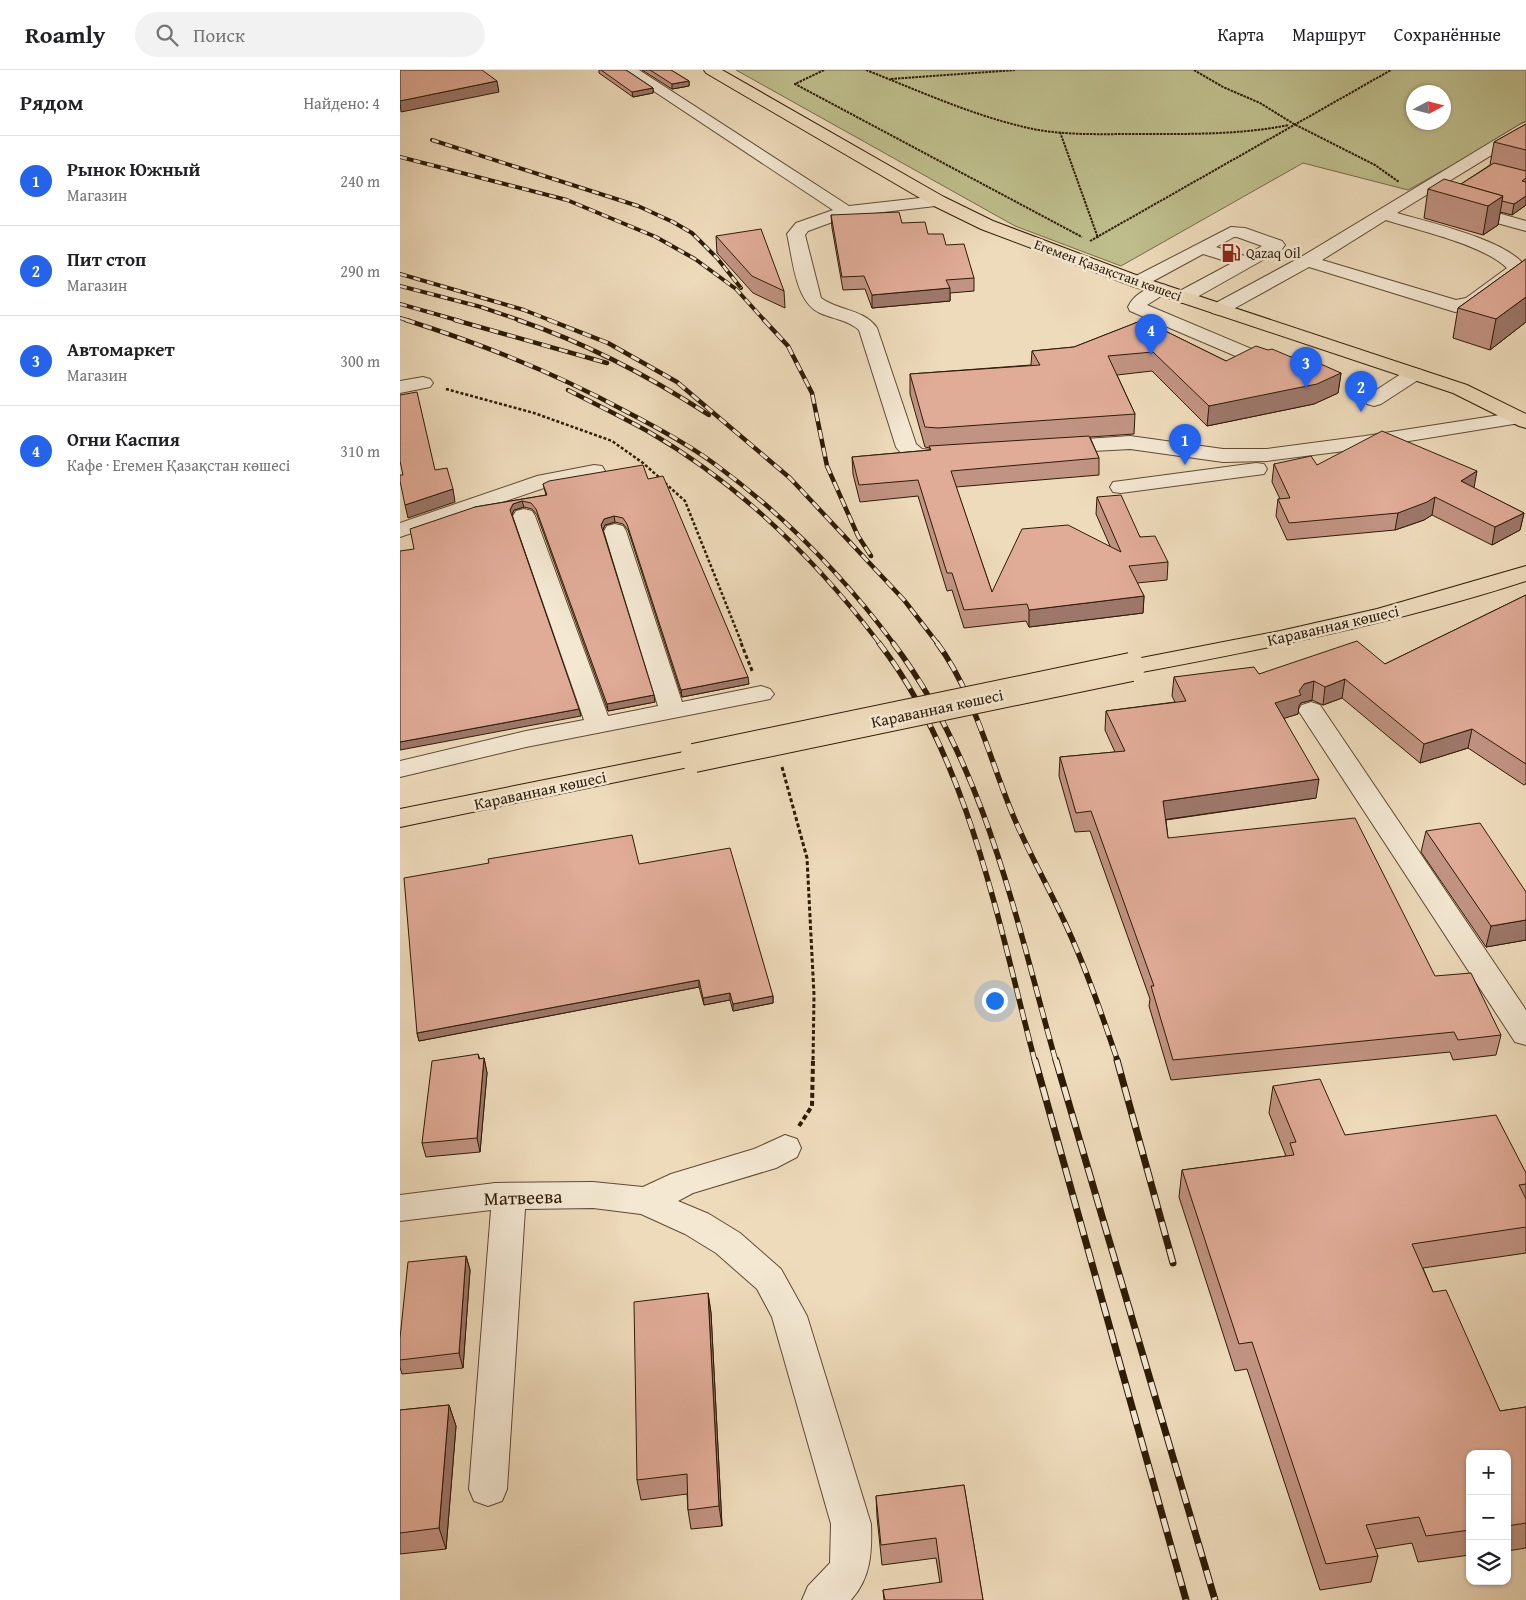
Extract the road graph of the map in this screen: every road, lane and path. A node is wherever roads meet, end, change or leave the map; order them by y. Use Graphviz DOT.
graph roads {
  1 [pos="629,70"];
  2 [pos="711,70"];
  3 [pos="824,70"];
  4 [pos="866,70"];
  5 [pos="1015,70"];
  6 [pos="1194,70"];
  7 [pos="1391,70"];
  8 [pos="890,79"];
  9 [pos="1294,124"];
  10 [pos="1526,127"];
  11 [pos="1060,132"];
  12 [pos="1416,194"];
  13 [pos="938,201"];
  14 [pos="846,211"];
  15 [pos="1383,214"];
  16 [pos="1526,226"];
  17 [pos="1098,238"];
  18 [pos="1201,248"];
  19 [pos="1307,261"];
  20 [pos="1247,262"];
  21 [pos="1138,282"];
  22 [pos="1160,289"];
  23 [pos="1183,297"];
  24 [pos="1219,309"];
  25 [pos="1266,362"];
  26 [pos="1414,374"];
  27 [pos="424,383"];
  28 [pos="400,387"];
  29 [pos="1374,400"];
  30 [pos="1524,416"];
  31 [pos="1364,442"];
  32 [pos="1043,448"];
  33 [pos="966,454"];
  34 [pos="594,471"];
  35 [pos="1121,487"];
  36 [pos="524,516"];
  37 [pos="400,530"];
  38 [pos="615,531"];
  39 [pos="1526,563"];
  40 [pos="1526,574"];
  41 [pos="1472,592"];
  42 [pos="762,694"];
  43 [pos="672,710"];
  44 [pos="1311,710"];
  45 [pos="599,725"];
  46 [pos="400,769"];
  47 [pos="400,818"];
  48 [pos="1526,1034"];
  49 [pos="785,1148"];
  50 [pos="509,1196"];
  51 [pos="646,1201"];
  52 [pos="400,1208"];
  53 [pos="488,1489"];
  54 [pos="836,1594"];
  1 -- 14 [label="street"];
  2 -- 13 [label="main road, Егемен Қазақстан көшесі"];
  3 -- 17 [label="path"];
  4 -- 8 [label="path"];
  5 -- 8 [label="path"];
  6 -- 9 [label="path"];
  7 -- 9 [label="path"];
  8 -- 11 [label="path"];
  9 -- 11 [label="path"];
  9 -- 12 [label="path"];
  9 -- 17 [label="path"];
  10 -- 12 [label="street"];
  11 -- 17 [label="path"];
  12 -- 15 [label="street"];
  12 -- 16 [label="street"];
  13 -- 14 [label="street"];
  13 -- 21 [label="main road, Егемен Қазақстан көшесі"];
  14 -- 33 [label="street"];
  15 -- 19 [label="street"];
  15 -- 19 [label="street"];
  18 -- 20 [label="street"];
  18 -- 20 [label="street"];
  18 -- 21 [label="street"];
  19 -- 24 [label="street"];
  20 -- 23 [label="street"];
  21 -- 22 [label="main road, Егемен Қазақстан көшесі"];
  22 -- 23 [label="main road, Егемен Қазақстан көшесі"];
  22 -- 25 [label="street"];
  23 -- 24 [label="main road, Егемен Қазақстан көшесі"];
  24 -- 26 [label="main road, Егемен Қазақстан көшесі"];
  26 -- 29 [label="street"];
  26 -- 30 [label="main road, Егемен Қазақстан көшесі"];
  27 -- 28 [label="street"];
  30 -- 31 [label="street"];
  31 -- 32 [label="street"];
  31 -- 35 [label="street"];
  34 -- 37 [label="street"];
  36 -- 45 [label="street"];
  38 -- 43 [label="street"];
  39 -- 41 [label="main road, Караванная көшесі"];
  40 -- 41 [label="main road, Караванная көшесі"];
  41 -- 47 [label="main road, Караванная көшесі, bridge"];
  42 -- 43 [label="street"];
  43 -- 45 [label="street"];
  44 -- 48 [label="street"];
  45 -- 46 [label="street"];
  49 -- 51 [label="street"];
  50 -- 51 [label="street, Матвеева"];
  50 -- 52 [label="street, Матвеева"];
  50 -- 53 [label="street"];
  51 -- 54 [label="street"];
}
